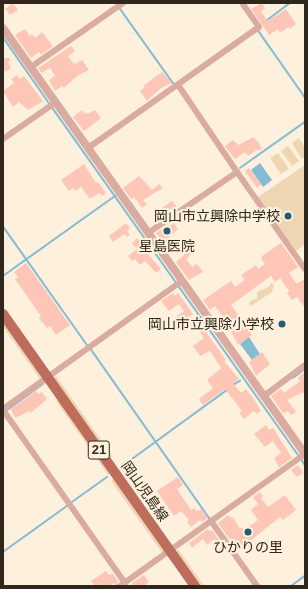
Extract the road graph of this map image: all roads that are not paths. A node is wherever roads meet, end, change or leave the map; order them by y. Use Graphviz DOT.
graph roads {
  1 [pos="123,3"];
  2 [pos="242,3"];
  3 [pos="3,28"];
  4 [pos="31,68"];
  5 [pos="178,85"];
  6 [pos="53,104"];
  7 [pos="3,139"];
  8 [pos="88,148"];
  9 [pos="237,172"];
  10 [pos="148,233"];
  11 [pos="305,269"];
  12 [pos="179,283"];
  13 [pos="3,314"];
  14 [pos="305,365"];
  15 [pos="47,377"];
  16 [pos="264,396"];
  17 [pos="4,412"];
  18 [pos="302,456"];
  19 [pos="211,521"];
  20 [pos="170,551"];
  21 [pos="126,584"];
  22 [pos="195,586"];
  23 [pos="257,586"];
  1 -- 4 [label="street"];
  2 -- 5 [label="street"];
  3 -- 4 [label="street"];
  4 -- 6 [label="street"];
  5 -- 8 [label="street"];
  5 -- 9 [label="street"];
  6 -- 7 [label="street"];
  6 -- 8 [label="street"];
  8 -- 10 [label="street"];
  9 -- 10 [label="street"];
  9 -- 11 [label="street"];
  10 -- 12 [label="street"];
  12 -- 15 [label="street"];
  12 -- 16 [label="street"];
  13 -- 15 [label="main road, 岡山児島線 / 21"];
  14 -- 16 [label="street"];
  15 -- 17 [label="street"];
  15 -- 20 [label="main road, 岡山児島線 / 21"];
  16 -- 18 [label="street"];
  17 -- 21 [label="street"];
  18 -- 19 [label="street"];
  19 -- 20 [label="street"];
  19 -- 23 [label="street"];
  20 -- 21 [label="street"];
  20 -- 22 [label="main road, 岡山児島線 / 21"];
}
